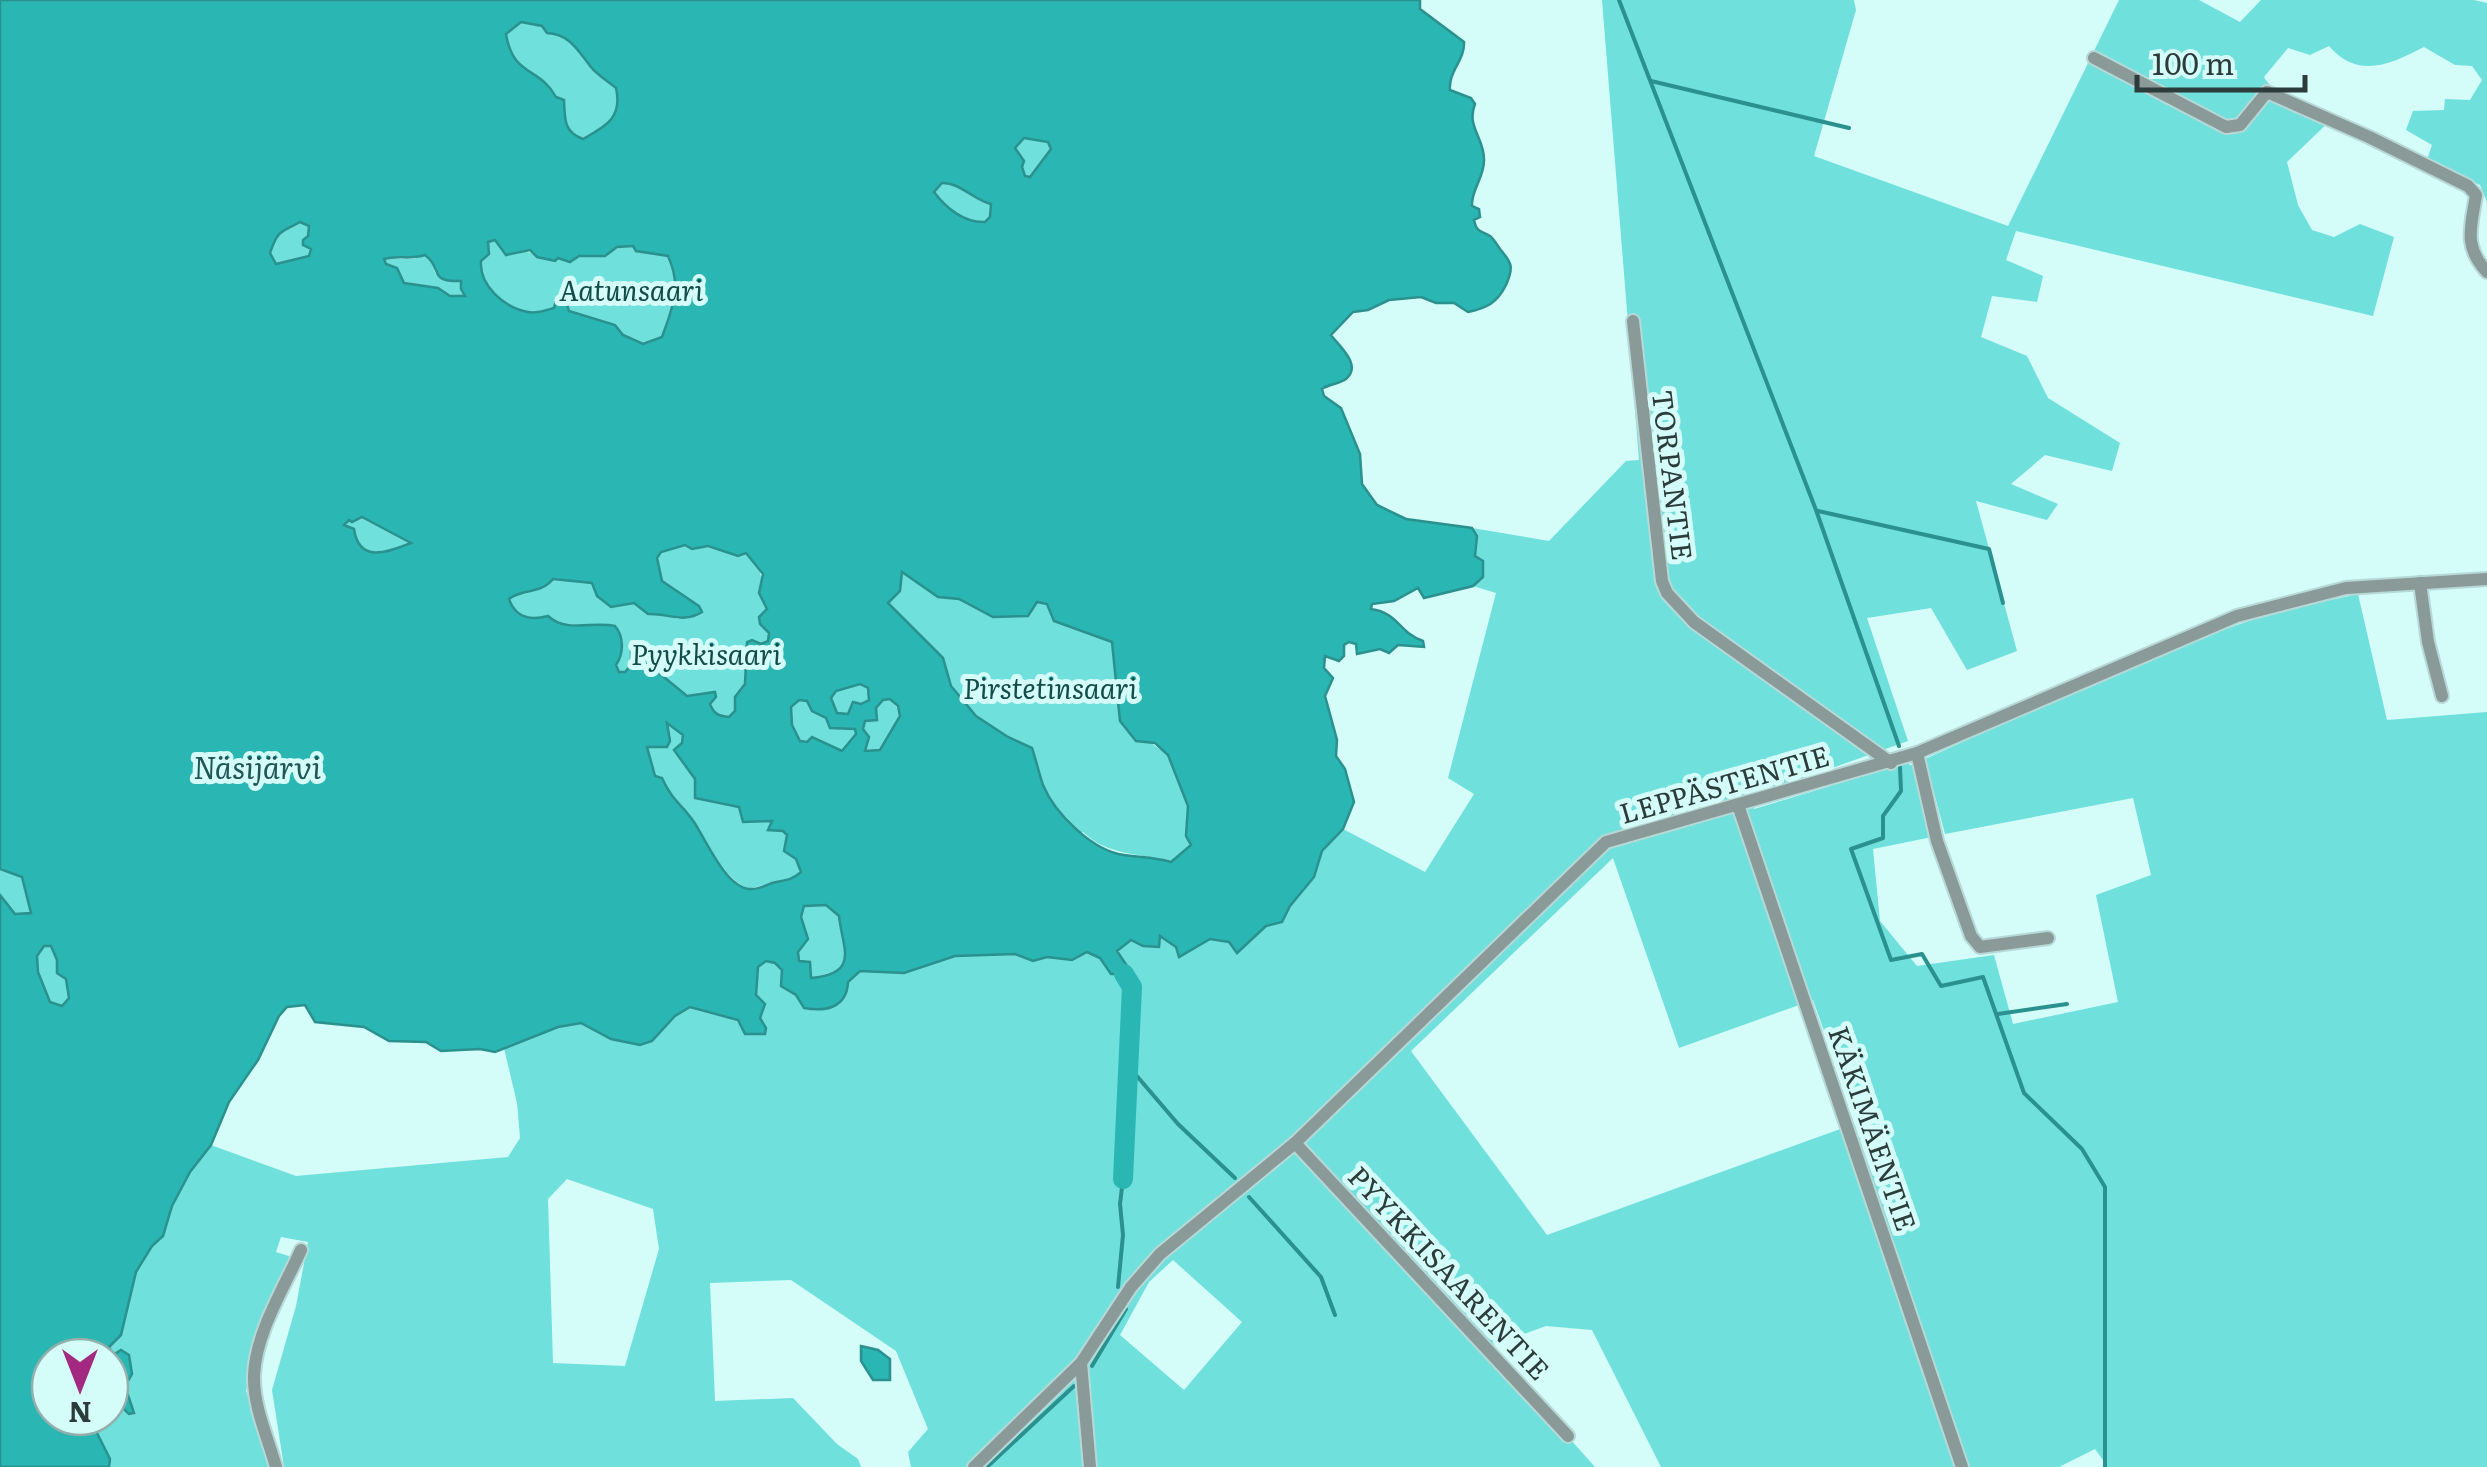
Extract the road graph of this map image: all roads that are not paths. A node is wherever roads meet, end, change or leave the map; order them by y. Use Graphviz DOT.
graph roads {
  1 [pos="2094,58"];
  2 [pos="2487,272"];
  3 [pos="1633,321"];
  4 [pos="2487,579"];
  5 [pos="2420,582"];
  6 [pos="2442,696"];
  7 [pos="1917,754"];
  8 [pos="1891,762"];
  9 [pos="1738,805"];
  10 [pos="2048,938"];
  11 [pos="1295,1142"];
  12 [pos="301,1250"];
  13 [pos="1081,1362"];
  14 [pos="1568,1436"];
  15 [pos="276,1467"];
  16 [pos="974,1467"];
  17 [pos="1090,1467"];
  18 [pos="1962,1467"];
  1 -- 2 [label="street"];
  3 -- 8 [label="street, TORPANTIE"];
  4 -- 5 [label="street, LEPPÄSTENTIE"];
  5 -- 6 [label="street"];
  5 -- 7 [label="street, LEPPÄSTENTIE"];
  7 -- 8 [label="street, LEPPÄSTENTIE"];
  7 -- 10 [label="street"];
  8 -- 9 [label="street, LEPPÄSTENTIE"];
  9 -- 11 [label="street, LEPPÄSTENTIE"];
  9 -- 18 [label="street, KÄKIMÄENTIE"];
  11 -- 13 [label="street, LEPPÄSTENTIE"];
  11 -- 14 [label="street, PYYKKISAARENTIE"];
  12 -- 15 [label="street"];
  13 -- 16 [label="street, LEPPÄSTENTIE"];
  13 -- 17 [label="street"];
}
